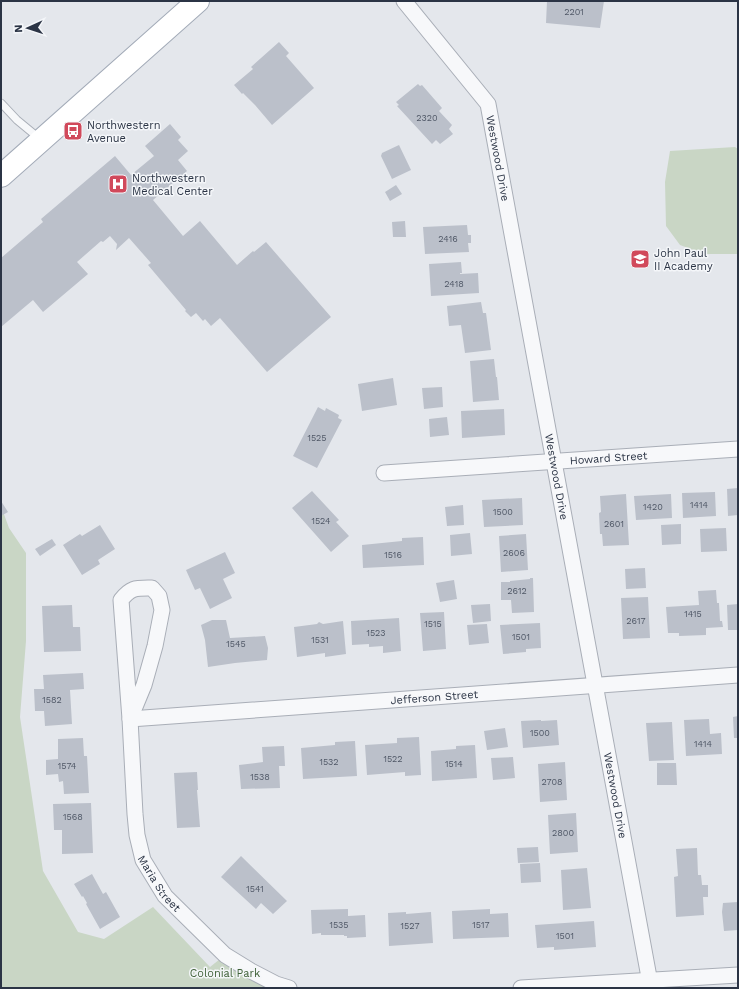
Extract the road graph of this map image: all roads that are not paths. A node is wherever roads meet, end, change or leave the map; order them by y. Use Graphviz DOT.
graph roads {
  1 [pos="198,1"];
  2 [pos="404,1"];
  3 [pos="1,102"];
  4 [pos="42,141"];
  5 [pos="1,176"];
  6 [pos="738,449"];
  7 [pos="554,462"];
  8 [pos="384,473"];
  9 [pos="738,675"];
  10 [pos="595,684"];
  11 [pos="130,719"];
  12 [pos="738,975"];
  13 [pos="651,984"];
  14 [pos="289,988"];
  15 [pos="521,988"];
  1 -- 4 [label="main road"];
  2 -- 7 [label="street, Westwood Drive"];
  3 -- 4 [label="lane"];
  4 -- 5 [label="main road"];
  6 -- 7 [label="street, Howard Street"];
  7 -- 8 [label="street, Howard Street"];
  7 -- 10 [label="street, Westwood Drive"];
  9 -- 10 [label="street, Jefferson Street"];
  10 -- 11 [label="street, Jefferson Street"];
  10 -- 13 [label="street, Westwood Drive"];
  11 -- 11 [label="street, Maria Street"];
  11 -- 14 [label="street, Maria Street"];
  12 -- 13 [label="street"];
  13 -- 15 [label="street"];
}
